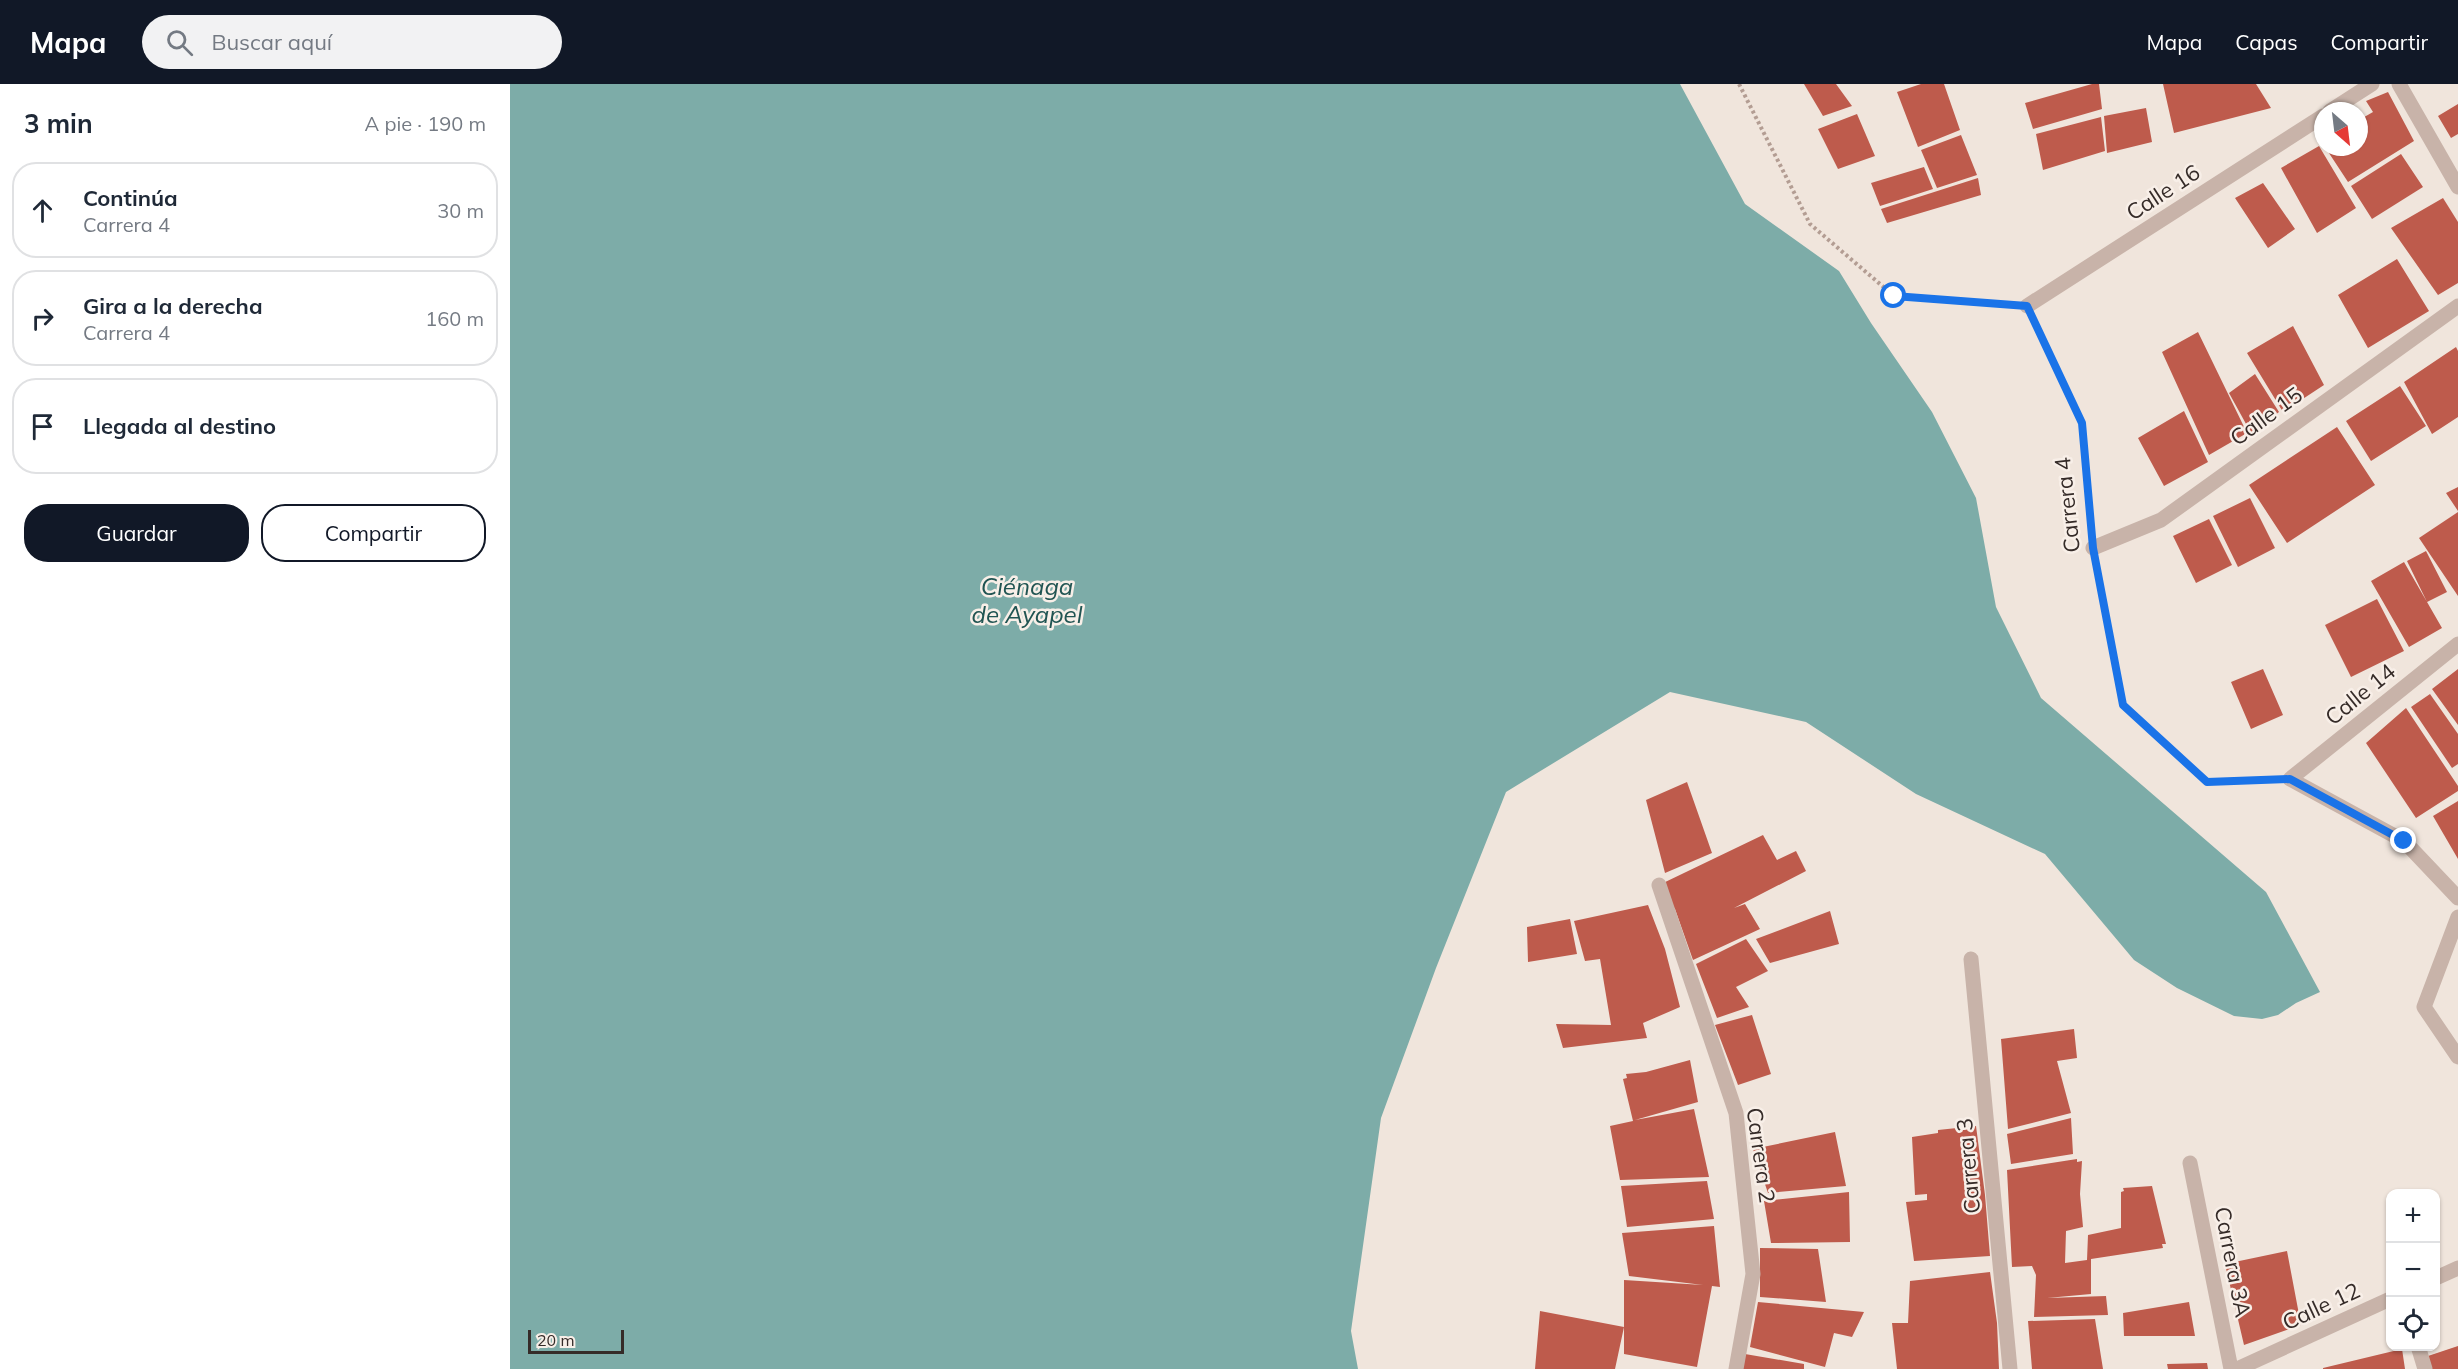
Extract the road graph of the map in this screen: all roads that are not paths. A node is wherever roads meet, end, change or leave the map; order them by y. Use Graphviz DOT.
graph roads {
  1 [pos="2372,84"];
  2 [pos="2398,84"];
  3 [pos="2344,102"];
  4 [pos="2314,122"];
  5 [pos="2458,187"];
  6 [pos="2027,306"];
  7 [pos="2458,306"];
  8 [pos="2093,548"];
  9 [pos="2458,644"];
  10 [pos="1659,885"];
  11 [pos="2458,897"];
  12 [pos="2458,917"];
  13 [pos="1971,959"];
  14 [pos="2458,1057"];
  15 [pos="2190,1163"];
  16 [pos="2458,1268"];
  17 [pos="2440,1276"];
  18 [pos="2386,1301"];
  19 [pos="2419,1351"];
  20 [pos="1736,1369"];
  21 [pos="2010,1369"];
  22 [pos="2231,1369"];
  23 [pos="2237,1369"];
  24 [pos="2425,1369"];
  1 -- 3 [label="street"];
  2 -- 5 [label="street"];
  4 -- 6 [label="street, Calle 16"];
  7 -- 8 [label="street, Calle 15"];
  9 -- 11 [label="street, Calle 14"];
  10 -- 20 [label="street, Carrera 2"];
  12 -- 14 [label="street"];
  13 -- 21 [label="street, Carrera 3"];
  15 -- 22 [label="street, Carrera 3A"];
  16 -- 17 [label="street"];
  18 -- 23 [label="street, Calle 12"];
  19 -- 24 [label="street"];
}
